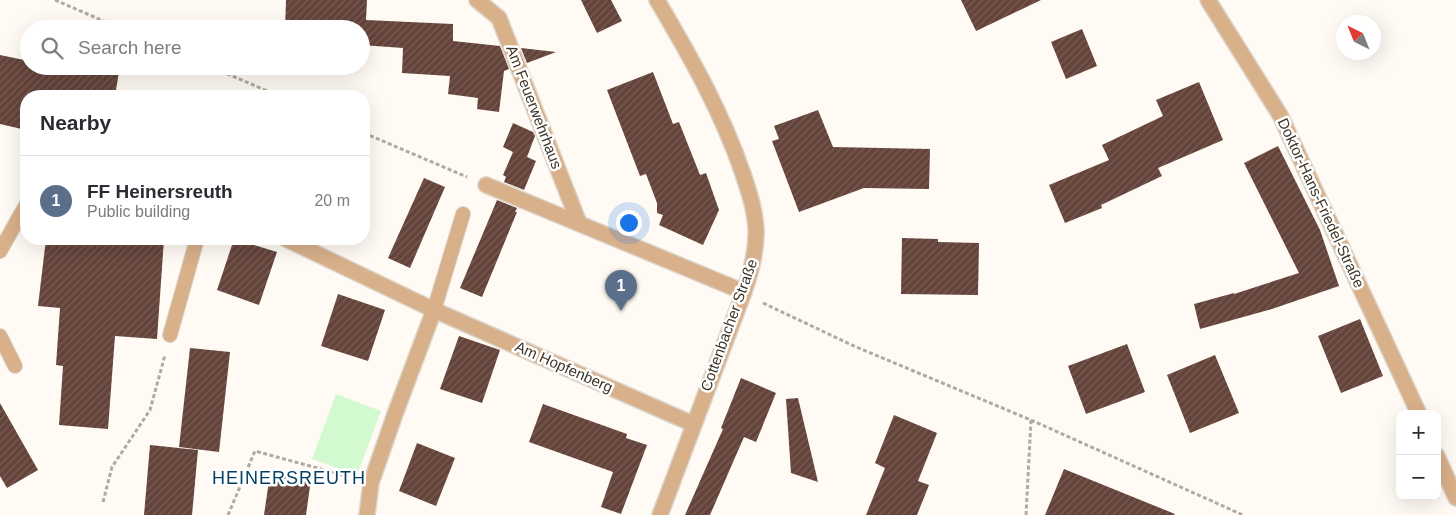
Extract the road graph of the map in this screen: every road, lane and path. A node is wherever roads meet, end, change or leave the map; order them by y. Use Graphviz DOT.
graph roads {
  1 [pos="55,0"];
  2 [pos="477,0"];
  3 [pos="656,0"];
  4 [pos="1208,0"];
  5 [pos="101,20"];
  6 [pos="230,75"];
  7 [pos="265,90"];
  8 [pos="370,135"];
  9 [pos="486,185"];
  10 [pos="464,214"];
  11 [pos="20,216"];
  12 [pos="579,223"];
  13 [pos="195,245"];
  14 [pos="299,245"];
  15 [pos="0,251"];
  16 [pos="744,292"];
  17 [pos="763,302"];
  18 [pos="434,310"];
  19 [pos="170,335"];
  20 [pos="0,336"];
  21 [pos="15,366"];
  22 [pos="1417,410"];
  23 [pos="1031,420"];
  24 [pos="693,424"];
  25 [pos="1441,465"];
  26 [pos="372,483"];
  27 [pos="1456,498"];
  28 [pos="103,502"];
  29 [pos="228,515"];
  30 [pos="367,515"];
  31 [pos="660,515"];
  32 [pos="1026,515"];
  33 [pos="1243,515"];
  1 -- 5 [label="path"];
  2 -- 12 [label="street, Am Feuerwehrhaus"];
  3 -- 16 [label="street, Cottenbacher Straße"];
  4 -- 22 [label="street, Doktor-Hans-Friedel-Straße"];
  6 -- 7 [label="path"];
  8 -- 9 [label="path"];
  9 -- 12 [label="street"];
  10 -- 18 [label="lane"];
  11 -- 15 [label="lane"];
  12 -- 16 [label="street"];
  13 -- 19 [label="lane"];
  14 -- 18 [label="street, Am Hopfenberg"];
  16 -- 24 [label="street, Cottenbacher Straße"];
  17 -- 23 [label="path"];
  18 -- 24 [label="street, Am Hopfenberg"];
  18 -- 26 [label="street"];
  19 -- 28 [label="path"];
  20 -- 21 [label="lane"];
  23 -- 32 [label="path"];
  23 -- 33 [label="path"];
  24 -- 31 [label="street, Cottenbacher Straße"];
  25 -- 27 [label="street"];
  26 -- 29 [label="path"];
  26 -- 30 [label="street"];
}
